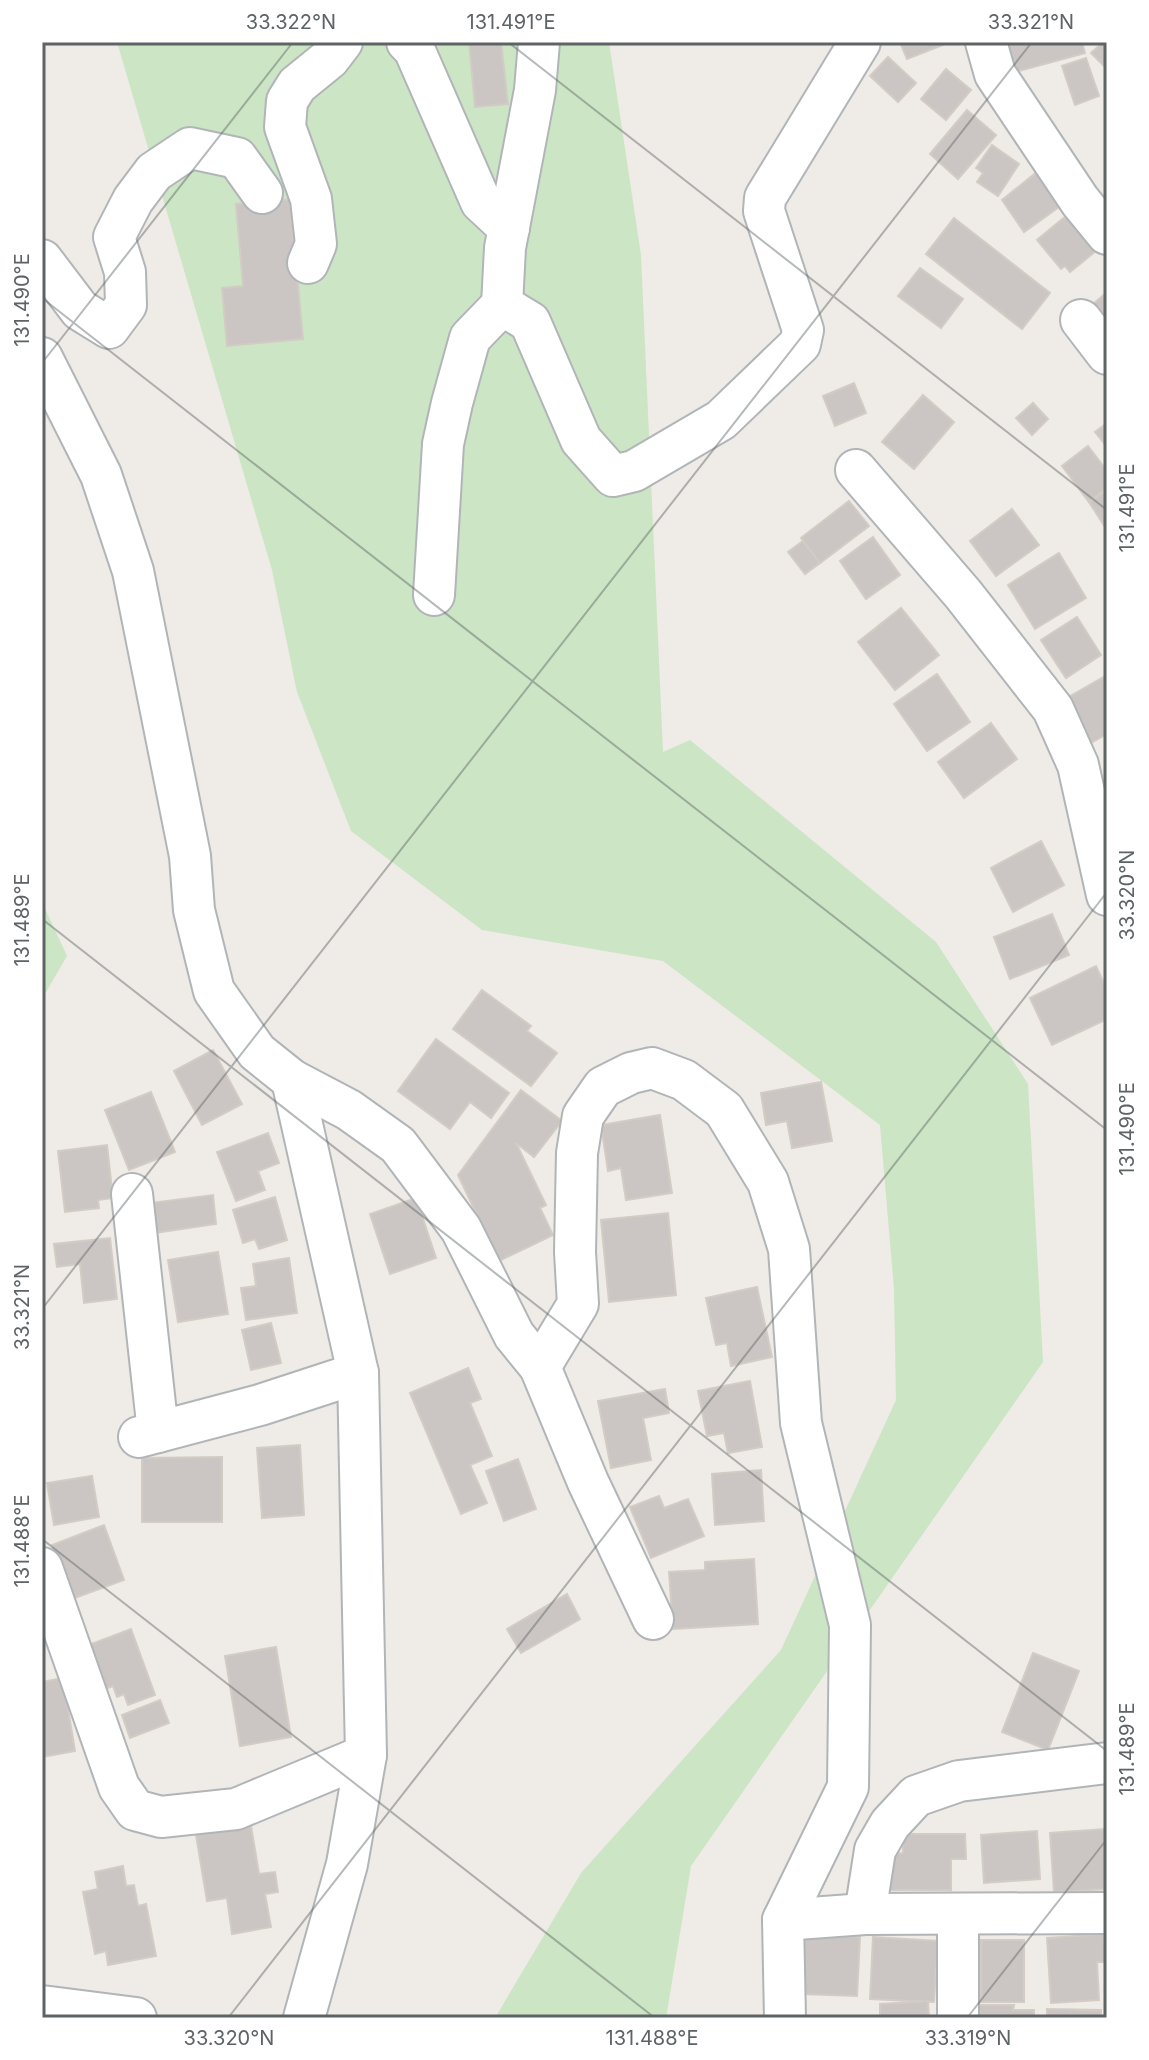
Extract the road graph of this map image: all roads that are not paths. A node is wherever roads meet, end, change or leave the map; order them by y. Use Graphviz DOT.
graph roads {
  1 [pos="342,42"];
  2 [pos="407,42"];
  3 [pos="539,42"];
  4 [pos="860,42"];
  5 [pos="986,42"];
  6 [pos="262,193"];
  7 [pos="509,228"];
  8 [pos="1107,234"];
  9 [pos="42,260"];
  10 [pos="308,263"];
  11 [pos="502,305"];
  12 [pos="1081,320"];
  13 [pos="1107,354"];
  14 [pos="42,358"];
  15 [pos="856,470"];
  16 [pos="434,595"];
  17 [pos="1107,895"];
  18 [pos="292,1080"];
  19 [pos="132,1194"];
  20 [pos="540,1367"];
  21 [pos="358,1373"];
  22 [pos="42,1568"];
  23 [pos="653,1619"];
  24 [pos="366,1755"];
  25 [pos="1107,1763"];
  26 [pos="1107,1913"];
  27 [pos="865,1914"];
  28 [pos="958,1914"];
  29 [pos="783,1920"];
  30 [pos="42,2006"];
  31 [pos="136,2018"];
  32 [pos="304,2018"];
  33 [pos="785,2018"];
  34 [pos="958,2018"];
  1 -- 10 [label="street"];
  2 -- 7 [label="street"];
  3 -- 7 [label="street"];
  4 -- 11 [label="street"];
  5 -- 8 [label="street"];
  6 -- 9 [label="street"];
  7 -- 11 [label="street"];
  11 -- 16 [label="street"];
  12 -- 13 [label="street"];
  14 -- 18 [label="street"];
  15 -- 17 [label="street"];
  18 -- 20 [label="street"];
  18 -- 21 [label="street"];
  19 -- 21 [label="street"];
  20 -- 23 [label="street"];
  20 -- 29 [label="street"];
  21 -- 24 [label="street"];
  22 -- 24 [label="street"];
  24 -- 32 [label="street"];
  25 -- 27 [label="street"];
  26 -- 28 [label="street"];
  27 -- 28 [label="street"];
  27 -- 29 [label="street"];
  28 -- 34 [label="street"];
  29 -- 33 [label="street"];
  30 -- 31 [label="street"];
}
